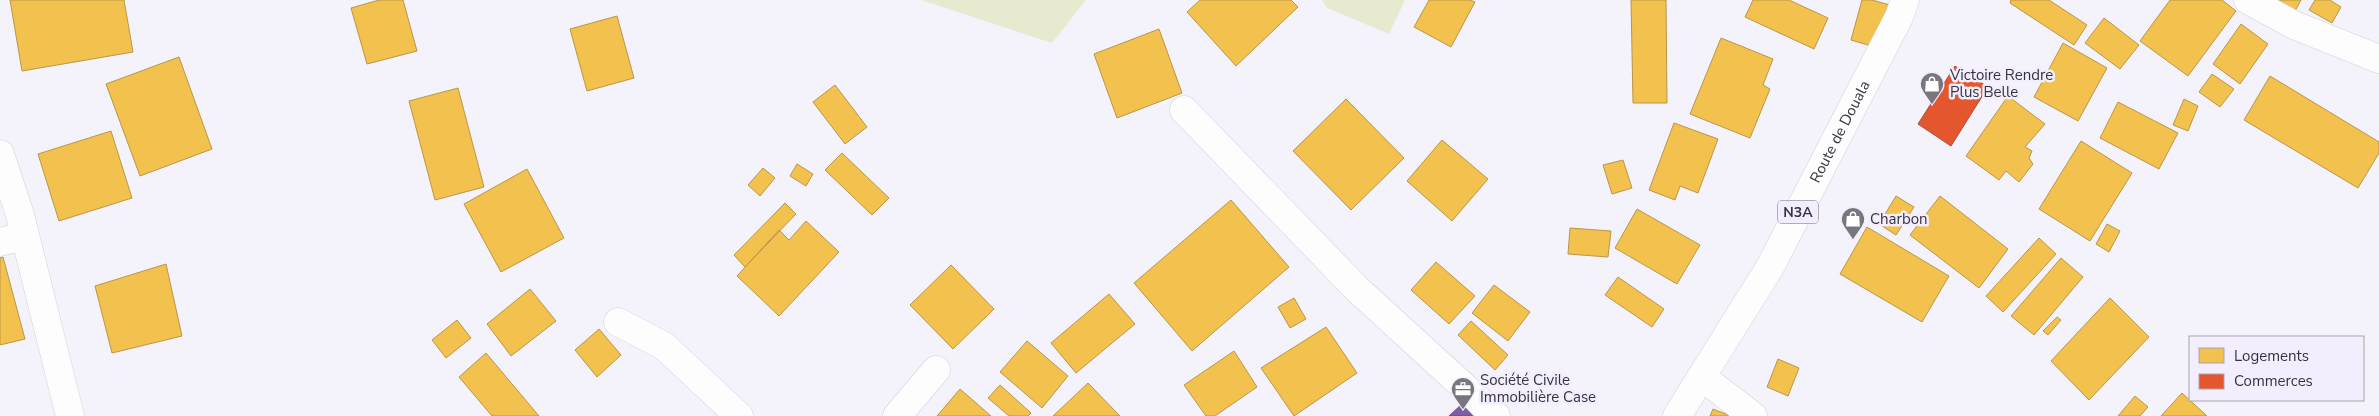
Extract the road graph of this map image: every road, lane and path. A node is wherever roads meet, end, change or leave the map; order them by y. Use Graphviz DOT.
graph roads {
  1 [pos="1905,0"];
  2 [pos="2248,0"];
  3 [pos="2379,59"];
  4 [pos="1184,110"];
  5 [pos="0,154"];
  6 [pos="13,239"];
  7 [pos="618,322"];
  8 [pos="936,370"];
  9 [pos="1702,377"];
  10 [pos="70,416"];
  11 [pos="739,416"];
  12 [pos="897,416"];
  13 [pos="1496,416"];
  14 [pos="1677,416"];
  15 [pos="1753,416"];
  1 -- 9 [label="main road, Route de Douala / N3A"];
  2 -- 3 [label="main road"];
  4 -- 13 [label="main road"];
  5 -- 6 [label="main road"];
  6 -- 10 [label="main road"];
  7 -- 11 [label="main road"];
  8 -- 12 [label="main road"];
  9 -- 14 [label="main road, Route de Douala / N3A"];
  9 -- 15 [label="main road"];
}
